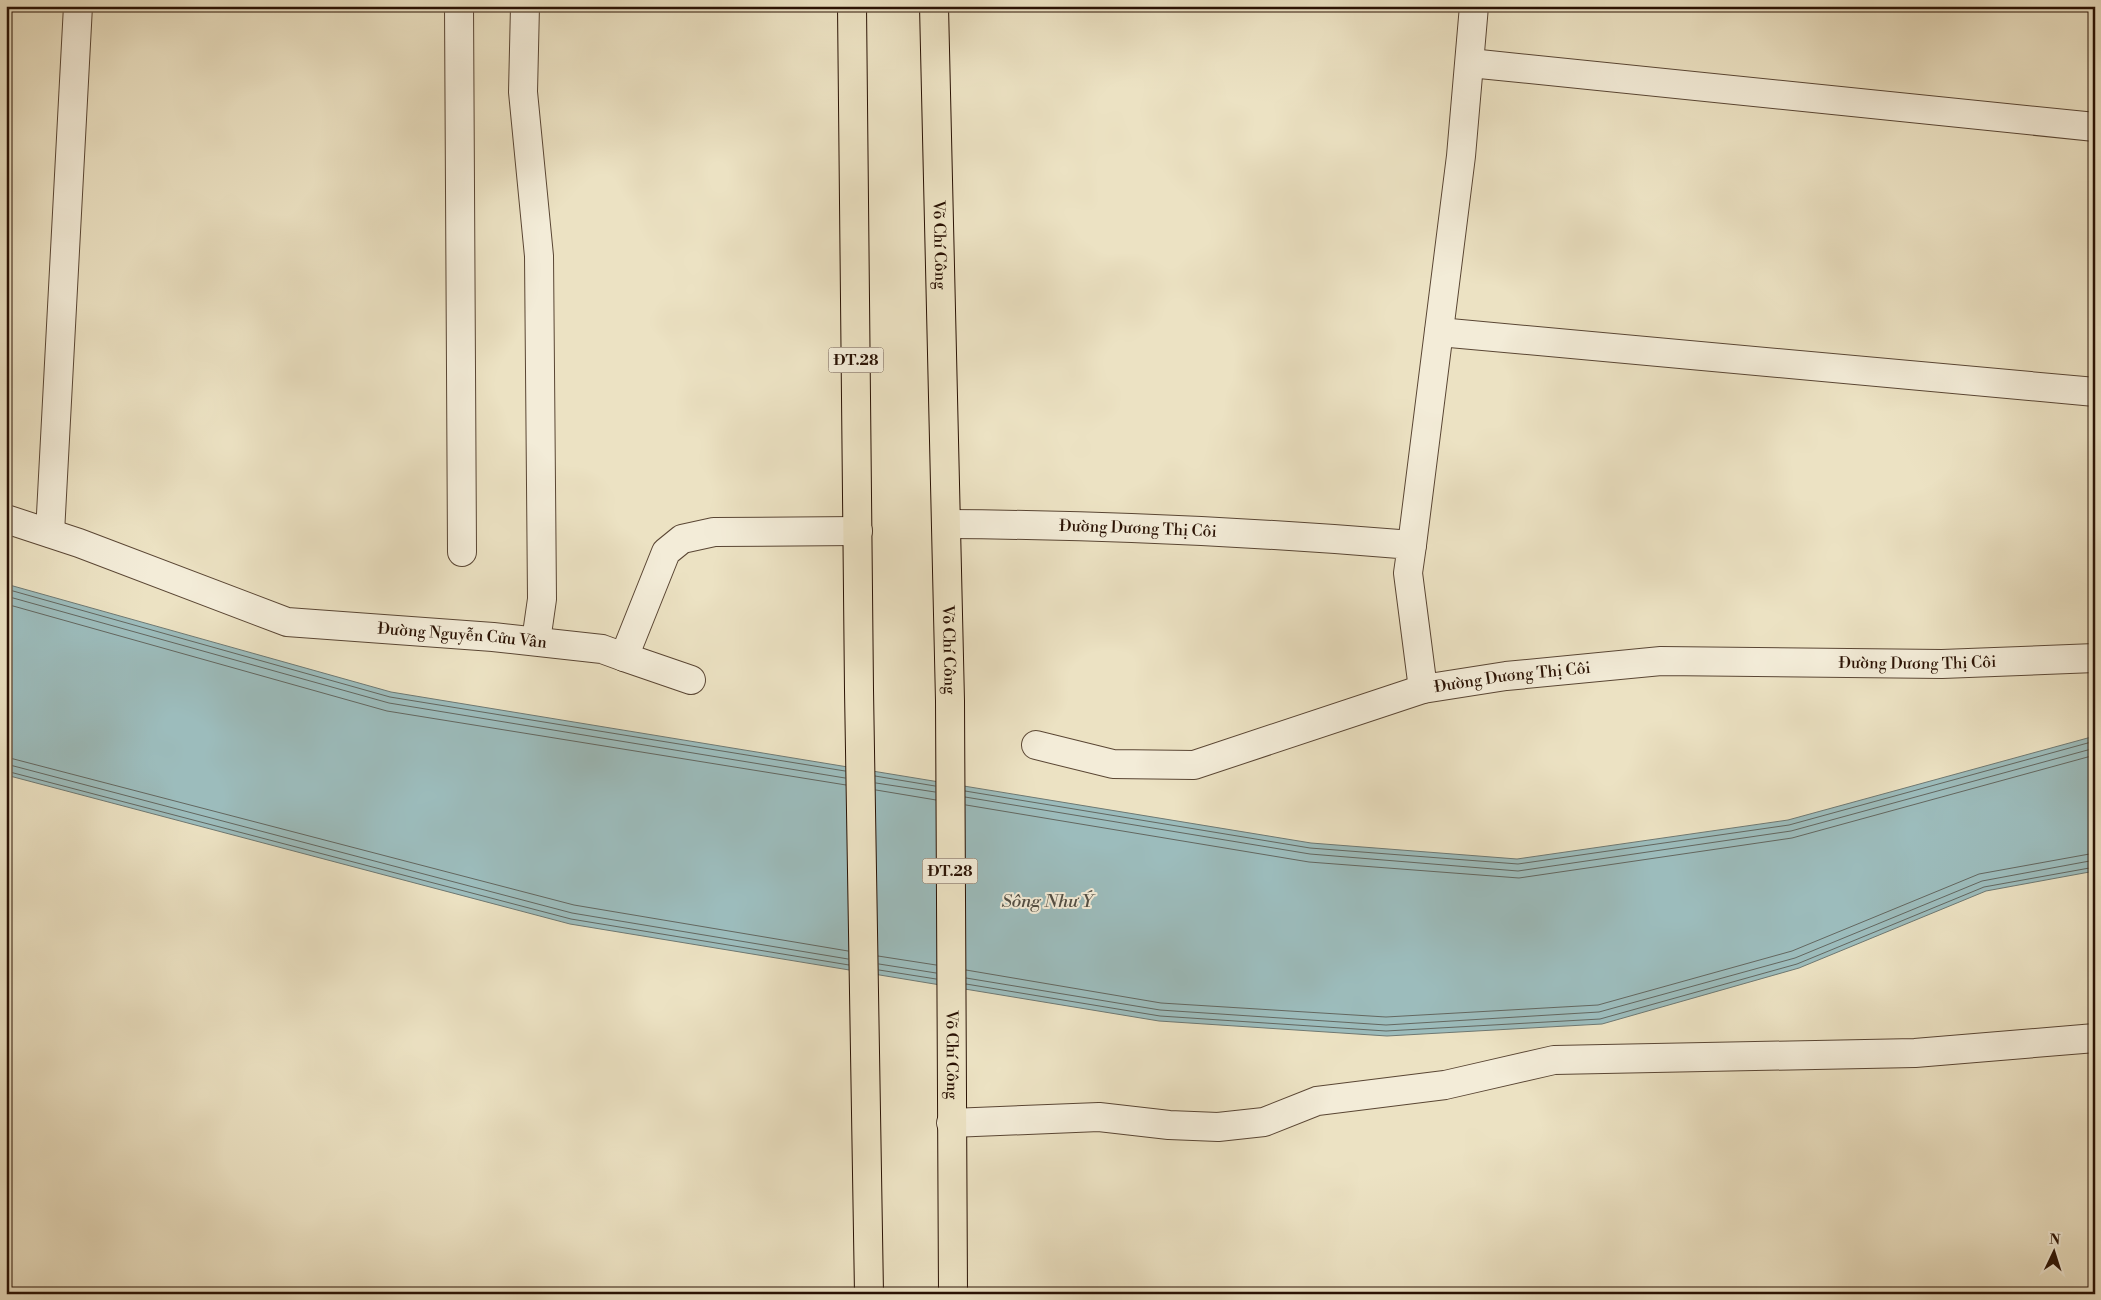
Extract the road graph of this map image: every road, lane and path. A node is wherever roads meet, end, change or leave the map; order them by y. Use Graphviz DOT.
graph roads {
  1 [pos="78,6"];
  2 [pos="460,6"];
  3 [pos="525,6"];
  4 [pos="852,6"];
  5 [pos="934,6"];
  6 [pos="1474,6"];
  7 [pos="1470,63"];
  8 [pos="2095,127"];
  9 [pos="1439,332"];
  10 [pos="2095,392"];
  11 [pos="6,518"];
  12 [pos="946,524"];
  13 [pos="858,531"];
  14 [pos="50,533"];
  15 [pos="1412,545"];
  16 [pos="462,552"];
  17 [pos="536,641"];
  18 [pos="624,657"];
  19 [pos="2095,658"];
  20 [pos="691,680"];
  21 [pos="1423,689"];
  22 [pos="1036,745"];
  23 [pos="2095,1038"];
  24 [pos="951,1123"];
  25 [pos="869,1294"];
  26 [pos="953,1294"];
  1 -- 14 [label="street"];
  2 -- 16 [label="street"];
  3 -- 17 [label="street"];
  4 -- 13 [label="main road, ĐT.28"];
  5 -- 12 [label="main road, Võ Chí Công / ĐT.28"];
  6 -- 7 [label="street"];
  7 -- 8 [label="street"];
  7 -- 9 [label="street"];
  9 -- 10 [label="street"];
  9 -- 15 [label="street"];
  11 -- 14 [label="street, Đường Nguyễn Cửu Vân"];
  12 -- 15 [label="street, Đường Dương Thị Côi"];
  12 -- 24 [label="main road, Võ Chí Công / ĐT.28"];
  13 -- 18 [label="street"];
  13 -- 25 [label="main road, ĐT.28"];
  14 -- 17 [label="street, Đường Nguyễn Cửu Vân"];
  15 -- 21 [label="street, Đường Dương Thị Côi"];
  17 -- 18 [label="street, Đường Nguyễn Cửu Vân"];
  18 -- 20 [label="street, Đường Nguyễn Cửu Vân"];
  19 -- 21 [label="street, Đường Dương Thị Côi"];
  21 -- 22 [label="street"];
  23 -- 24 [label="street"];
  24 -- 26 [label="main road, Võ Chí Công / ĐT.28"];
}
